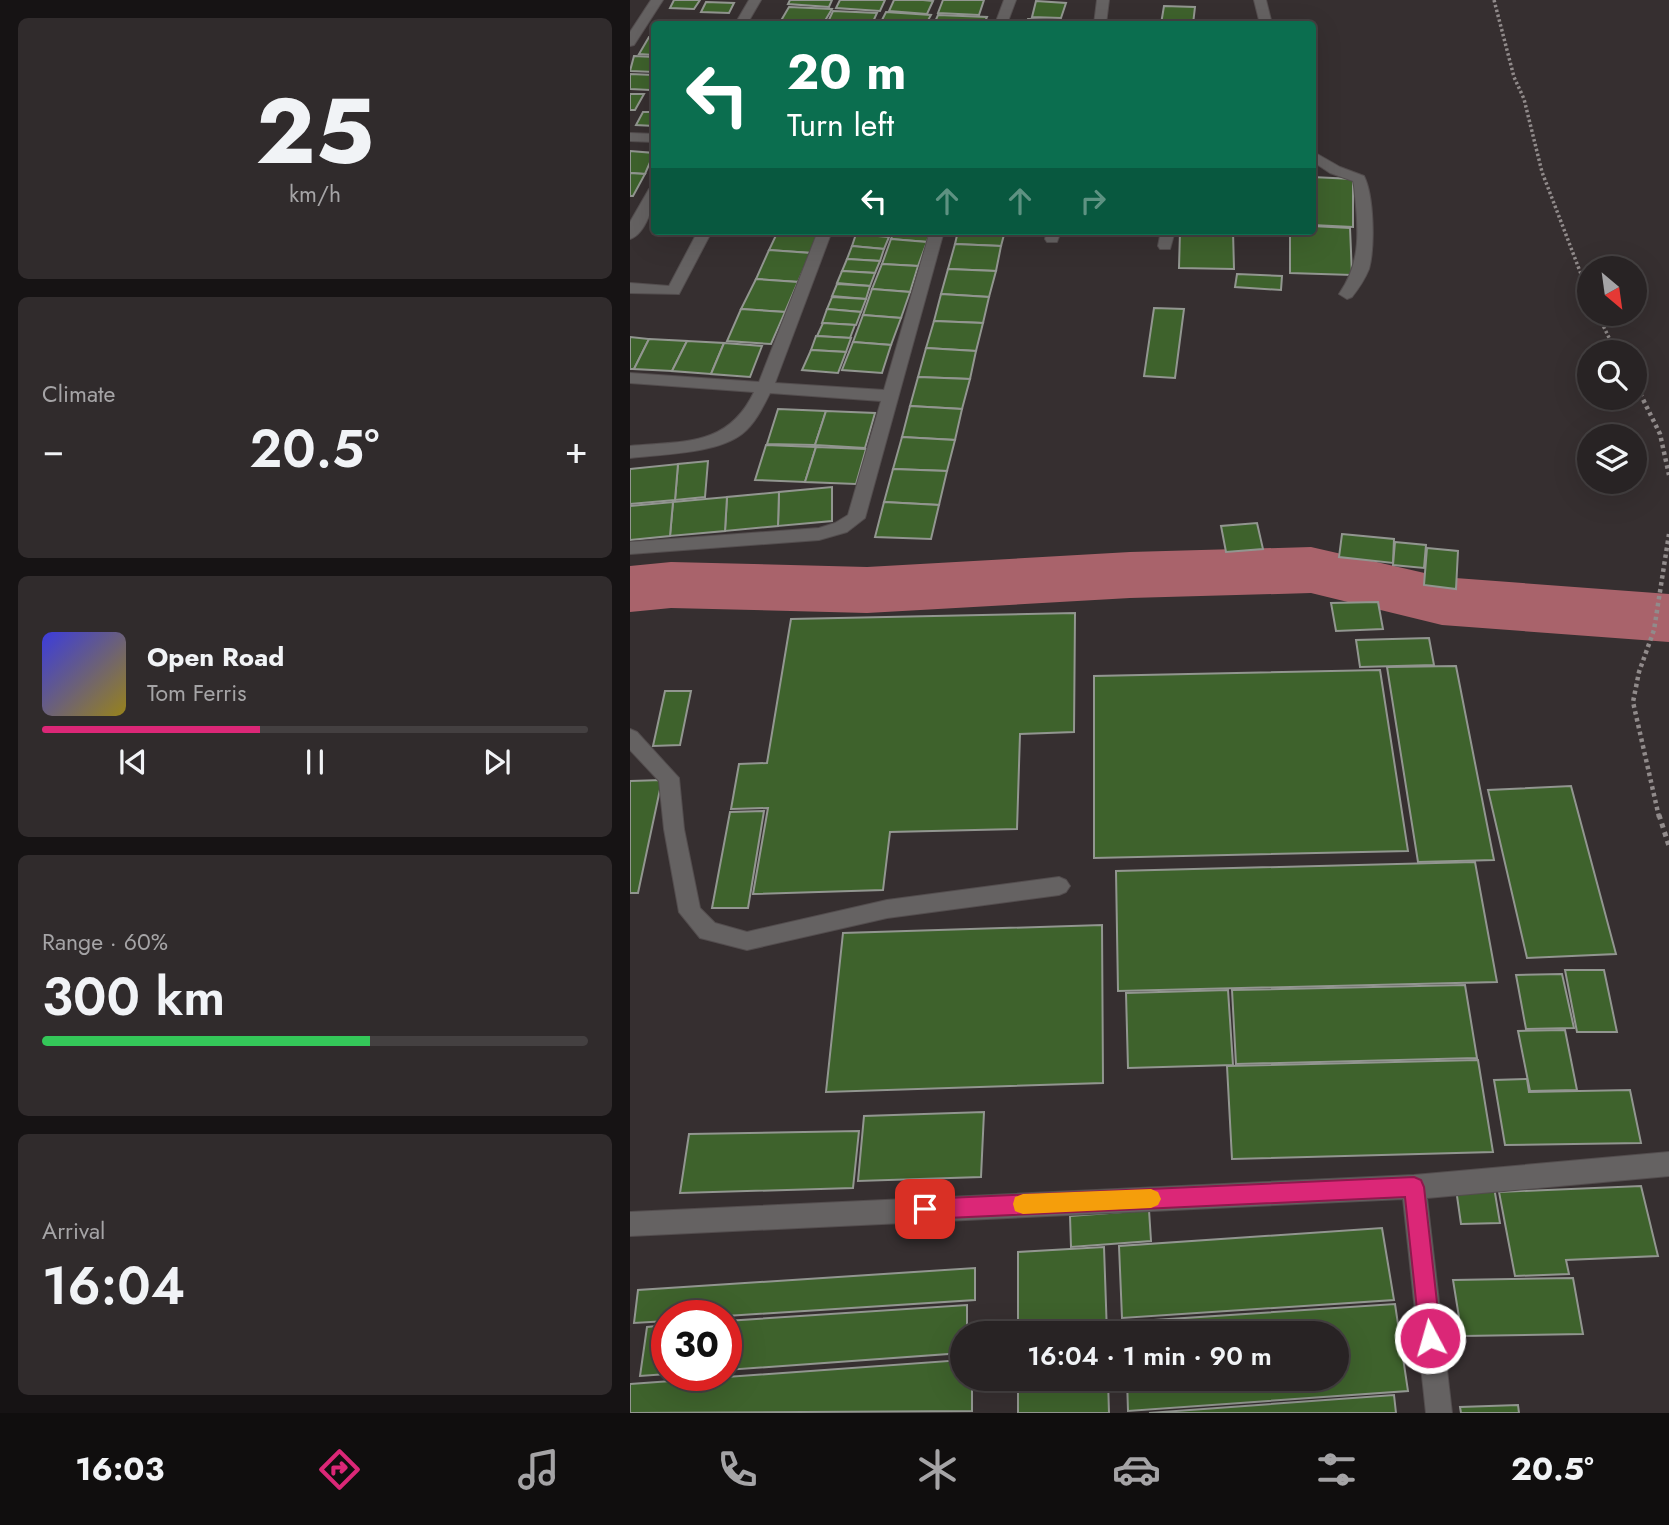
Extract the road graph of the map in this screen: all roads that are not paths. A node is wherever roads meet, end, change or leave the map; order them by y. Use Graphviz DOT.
graph roads {
  1 [pos="657,0"];
  2 [pos="755,0"];
  3 [pos="1010,0"];
  4 [pos="1103,0"];
  5 [pos="1260,0"];
  6 [pos="743,21"];
  7 [pos="1002,21"];
  8 [pos="1100,21"];
  9 [pos="1265,21"];
  10 [pos="642,25"];
  11 [pos="630,42"];
  12 [pos="630,137"];
  13 [pos="651,138"];
  14 [pos="1316,158"];
  15 [pos="1316,169"];
  16 [pos="1335,170"];
  17 [pos="651,203"];
  18 [pos="630,235"];
  19 [pos="703,235"];
  20 [pos="824,235"];
  21 [pos="936,235"];
  22 [pos="630,288"];
  23 [pos="1347,294"];
  24 [pos="630,378"];
  25 [pos="767,386"];
  26 [pos="890,396"];
  27 [pos="630,452"];
  28 [pos="630,548"];
  29 [pos="630,737"];
  30 [pos="1059,886"];
  31 [pos="1669,1164"];
  32 [pos="1414,1187"];
  33 [pos="630,1224"];
  34 [pos="1439,1413"];
  1 -- 10 [label="street"];
  2 -- 6 [label="street"];
  3 -- 7 [label="street"];
  4 -- 8 [label="street"];
  5 -- 9 [label="street"];
  10 -- 11 [label="street"];
  12 -- 13 [label="street"];
  14 -- 16 [label="street"];
  15 -- 16 [label="street"];
  16 -- 23 [label="street"];
  17 -- 18 [label="street"];
  19 -- 22 [label="street"];
  20 -- 25 [label="street"];
  21 -- 26 [label="street"];
  24 -- 25 [label="street"];
  25 -- 26 [label="street"];
  25 -- 27 [label="street"];
  26 -- 28 [label="street"];
  29 -- 30 [label="street"];
  31 -- 32 [label="street"];
  32 -- 33 [label="street"];
  32 -- 34 [label="street"];
}
